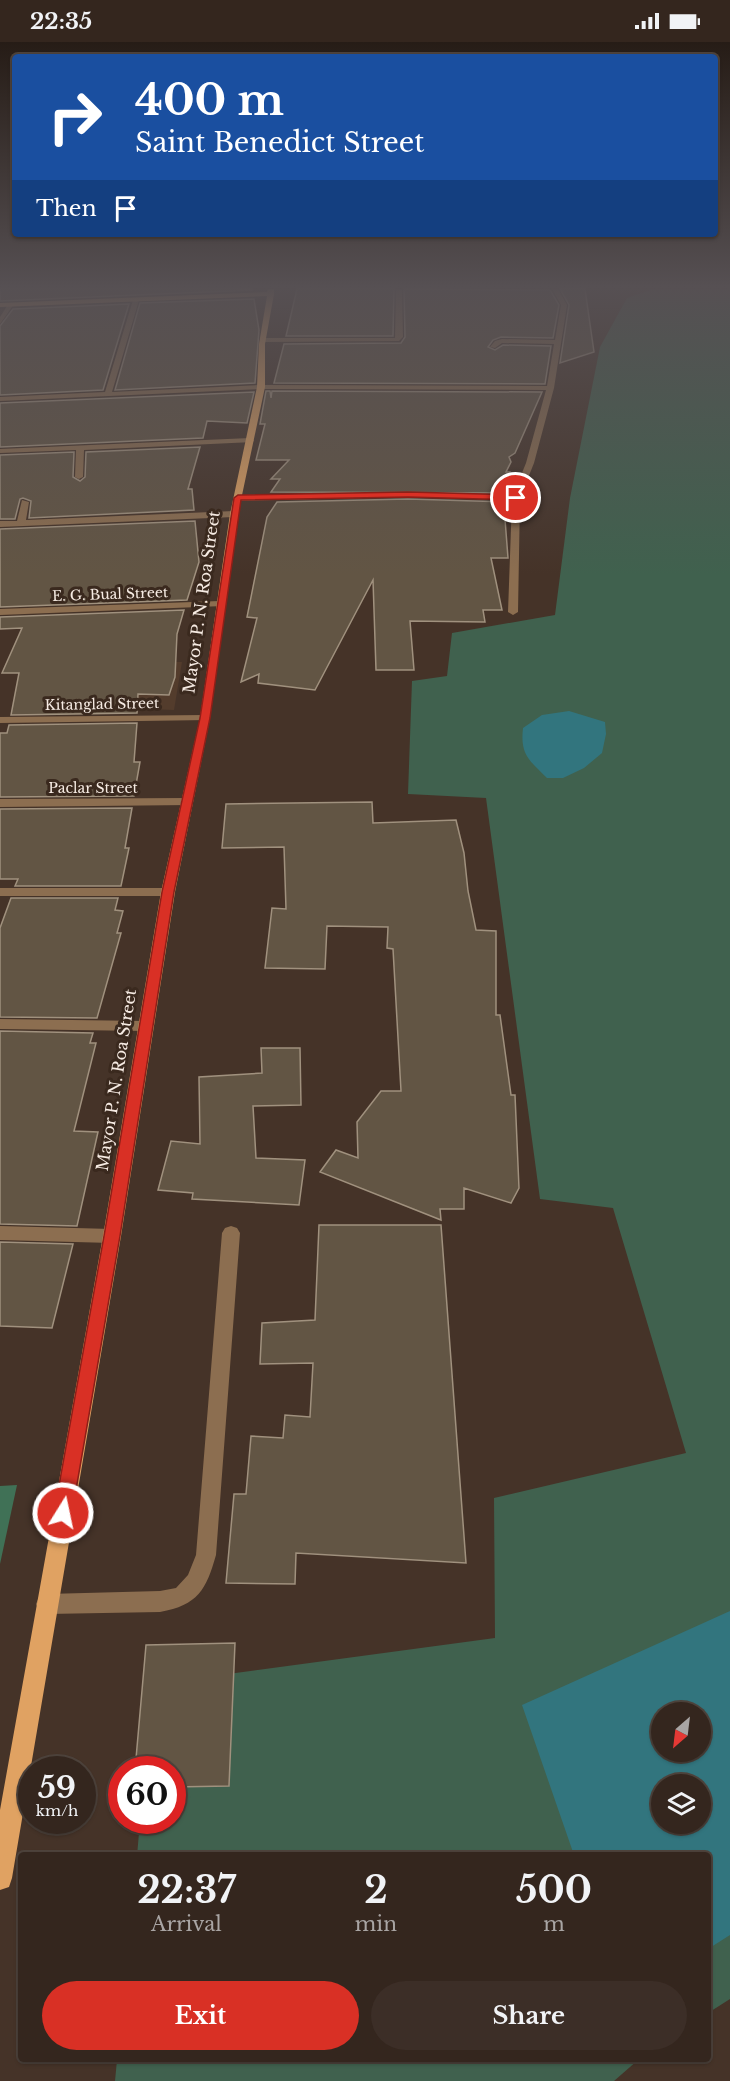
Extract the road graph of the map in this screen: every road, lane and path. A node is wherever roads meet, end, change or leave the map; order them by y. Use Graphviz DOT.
graph roads {
  1 [pos="111,384"];
  2 [pos="551,384"];
  3 [pos="261,387"];
  4 [pos="550,388"];
  5 [pos="108,393"];
  6 [pos="0,399"];
  7 [pos="250,440"];
  8 [pos="80,448"];
  9 [pos="0,451"];
  10 [pos="79,477"];
  11 [pos="238,498"];
  12 [pos="516,498"];
  13 [pos="25,502"];
  14 [pos="234,514"];
  15 [pos="21,523"];
  16 [pos="0,524"];
  17 [pos="220,604"];
  18 [pos="0,612"];
  19 [pos="513,612"];
  20 [pos="205,718"];
  21 [pos="0,720"];
  22 [pos="186,802"];
  23 [pos="0,803"];
  24 [pos="0,892"];
  25 [pos="168,892"];
  26 [pos="0,1024"];
  27 [pos="145,1026"];
  28 [pos="0,1233"];
  29 [pos="231,1233"];
  30 [pos="112,1236"];
  31 [pos="47,1604"];
  32 [pos="0,1878"];
  1 -- 5 [label="street"];
  2 -- 4 [label="street"];
  3 -- 4 [label="street"];
  3 -- 5 [label="street"];
  3 -- 7 [label="main road, Mayor P. N. Roa Street"];
  4 -- 12 [label="street"];
  5 -- 6 [label="street"];
  7 -- 8 [label="street"];
  7 -- 11 [label="main road, Mayor P. N. Roa Street"];
  8 -- 9 [label="street"];
  8 -- 10 [label="street"];
  11 -- 12 [label="street"];
  11 -- 14 [label="main road, Mayor P. N. Roa Street"];
  12 -- 19 [label="street"];
  13 -- 15 [label="street"];
  14 -- 15 [label="street"];
  14 -- 17 [label="main road, Mayor P. N. Roa Street"];
  15 -- 16 [label="street"];
  17 -- 18 [label="street, E. G. Bual Street"];
  17 -- 20 [label="main road, Mayor P. N. Roa Street"];
  20 -- 21 [label="street, Kitanglad Street"];
  20 -- 22 [label="main road, Mayor P. N. Roa Street"];
  22 -- 23 [label="street, Paclar Street"];
  22 -- 25 [label="main road, Mayor P. N. Roa Street"];
  24 -- 25 [label="street"];
  25 -- 27 [label="main road, Mayor P. N. Roa Street"];
  26 -- 27 [label="street"];
  27 -- 30 [label="main road, Mayor P. N. Roa Street"];
  28 -- 30 [label="street"];
  29 -- 31 [label="street"];
  30 -- 31 [label="main road, Mayor P. N. Roa Street"];
  31 -- 32 [label="main road, Mayor P. N. Roa Street"];
}
